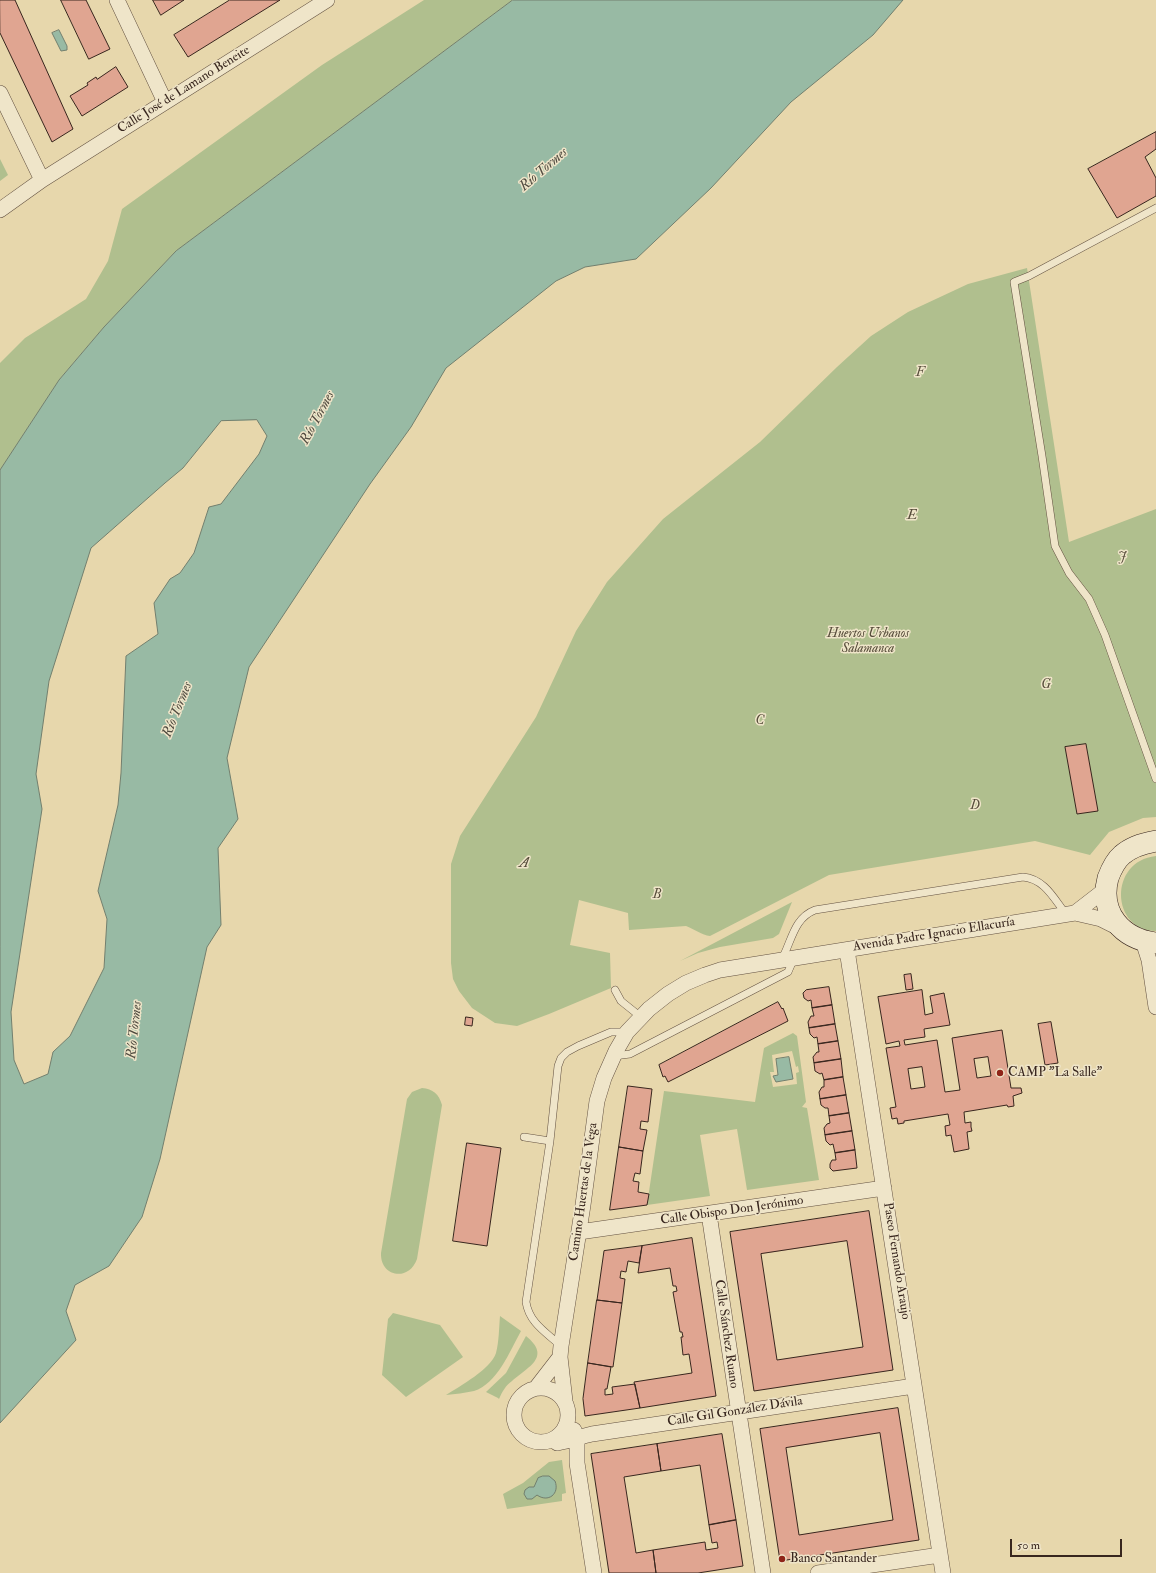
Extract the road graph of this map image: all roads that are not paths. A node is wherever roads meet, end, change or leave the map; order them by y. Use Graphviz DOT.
graph roads {
  1 [pos="117,0"];
  2 [pos="327,0"];
  3 [pos="0,93"];
  4 [pos="165,102"];
  5 [pos="42,180"];
  6 [pos="1156,208"];
  7 [pos="0,210"];
  8 [pos="1156,779"];
  9 [pos="1156,841"];
  10 [pos="1106,889"];
  11 [pos="1071,914"];
  12 [pos="1123,930"];
  13 [pos="1150,942"];
  14 [pos="847,950"];
  15 [pos="788,959"];
  16 [pos="615,990"];
  17 [pos="1156,1006"];
  18 [pos="641,1017"];
  19 [pos="627,1032"];
  20 [pos="613,1056"];
  21 [pos="524,1137"];
  22 [pos="550,1141"];
  23 [pos="884,1188"];
  24 [pos="708,1214"];
  25 [pos="579,1232"];
  26 [pos="561,1352"];
  27 [pos="914,1386"];
  28 [pos="536,1388"];
  29 [pos="567,1407"];
  30 [pos="738,1412"];
  31 [pos="576,1438"];
  32 [pos="551,1442"];
  33 [pos="577,1463"];
  34 [pos="940,1555"];
  35 [pos="594,1573"];
  36 [pos="763,1573"];
  37 [pos="818,1573"];
  38 [pos="943,1573"];
  1 -- 4 [label="street"];
  2 -- 4 [label="street, Calle José de Lamano Beneite"];
  3 -- 5 [label="street"];
  4 -- 5 [label="street, Calle José de Lamano Beneite"];
  5 -- 7 [label="street, Calle José de Lamano Beneite"];
  6 -- 8 [label="lane"];
  9 -- 10 [label="main road"];
  10 -- 11 [label="street, Avenida Padre Ignacio Ellacuría"];
  10 -- 12 [label="main road"];
  11 -- 12 [label="street, Avenida Padre Ignacio Ellacuría"];
  11 -- 14 [label="street, Avenida Padre Ignacio Ellacuría"];
  11 -- 15 [label="lane"];
  12 -- 13 [label="main road"];
  13 -- 17 [label="street"];
  14 -- 15 [label="street, Avenida Padre Ignacio Ellacuría"];
  14 -- 23 [label="street, Paseo Fernando Araujo"];
  15 -- 18 [label="street, Avenida Padre Ignacio Ellacuría"];
  15 -- 20 [label="lane"];
  16 -- 18 [label="lane"];
  18 -- 19 [label="street, Avenida Padre Ignacio Ellacuría"];
  19 -- 20 [label="street, Camino Huertas de la Vega"];
  19 -- 22 [label="lane"];
  20 -- 25 [label="street, Camino Huertas de la Vega"];
  21 -- 22 [label="lane"];
  22 -- 26 [label="lane"];
  23 -- 24 [label="street, Calle Obispo Don Jerónimo"];
  23 -- 27 [label="street, Paseo Fernando Araujo"];
  24 -- 25 [label="street, Calle Obispo Don Jerónimo"];
  24 -- 30 [label="street, Calle Sánchez Ruano"];
  25 -- 26 [label="street, Camino Huertas de la Vega"];
  26 -- 28 [label="street, Camino Huertas de la Vega"];
  26 -- 29 [label="street, Camino Huertas de la Vega"];
  27 -- 30 [label="street, Calle Gil González Dávila"];
  27 -- 34 [label="street, Paseo Fernando Araujo"];
  28 -- 29 [label="street"];
  28 -- 32 [label="street"];
  29 -- 31 [label="street, Camino Huertas de la Vega"];
  29 -- 32 [label="street"];
  30 -- 31 [label="street, Calle Gil González Dávila"];
  30 -- 36 [label="street, Calle Sánchez Ruano"];
  31 -- 32 [label="street, Calle Gil González Dávila"];
  31 -- 33 [label="street, Camino Huertas de la Vega"];
  32 -- 33 [label="street, Camino Huertas de la Vega"];
  33 -- 35 [label="street, Camino Huertas de la Vega"];
  34 -- 37 [label="street"];
  34 -- 38 [label="street, Paseo Fernando Araujo"];
}
